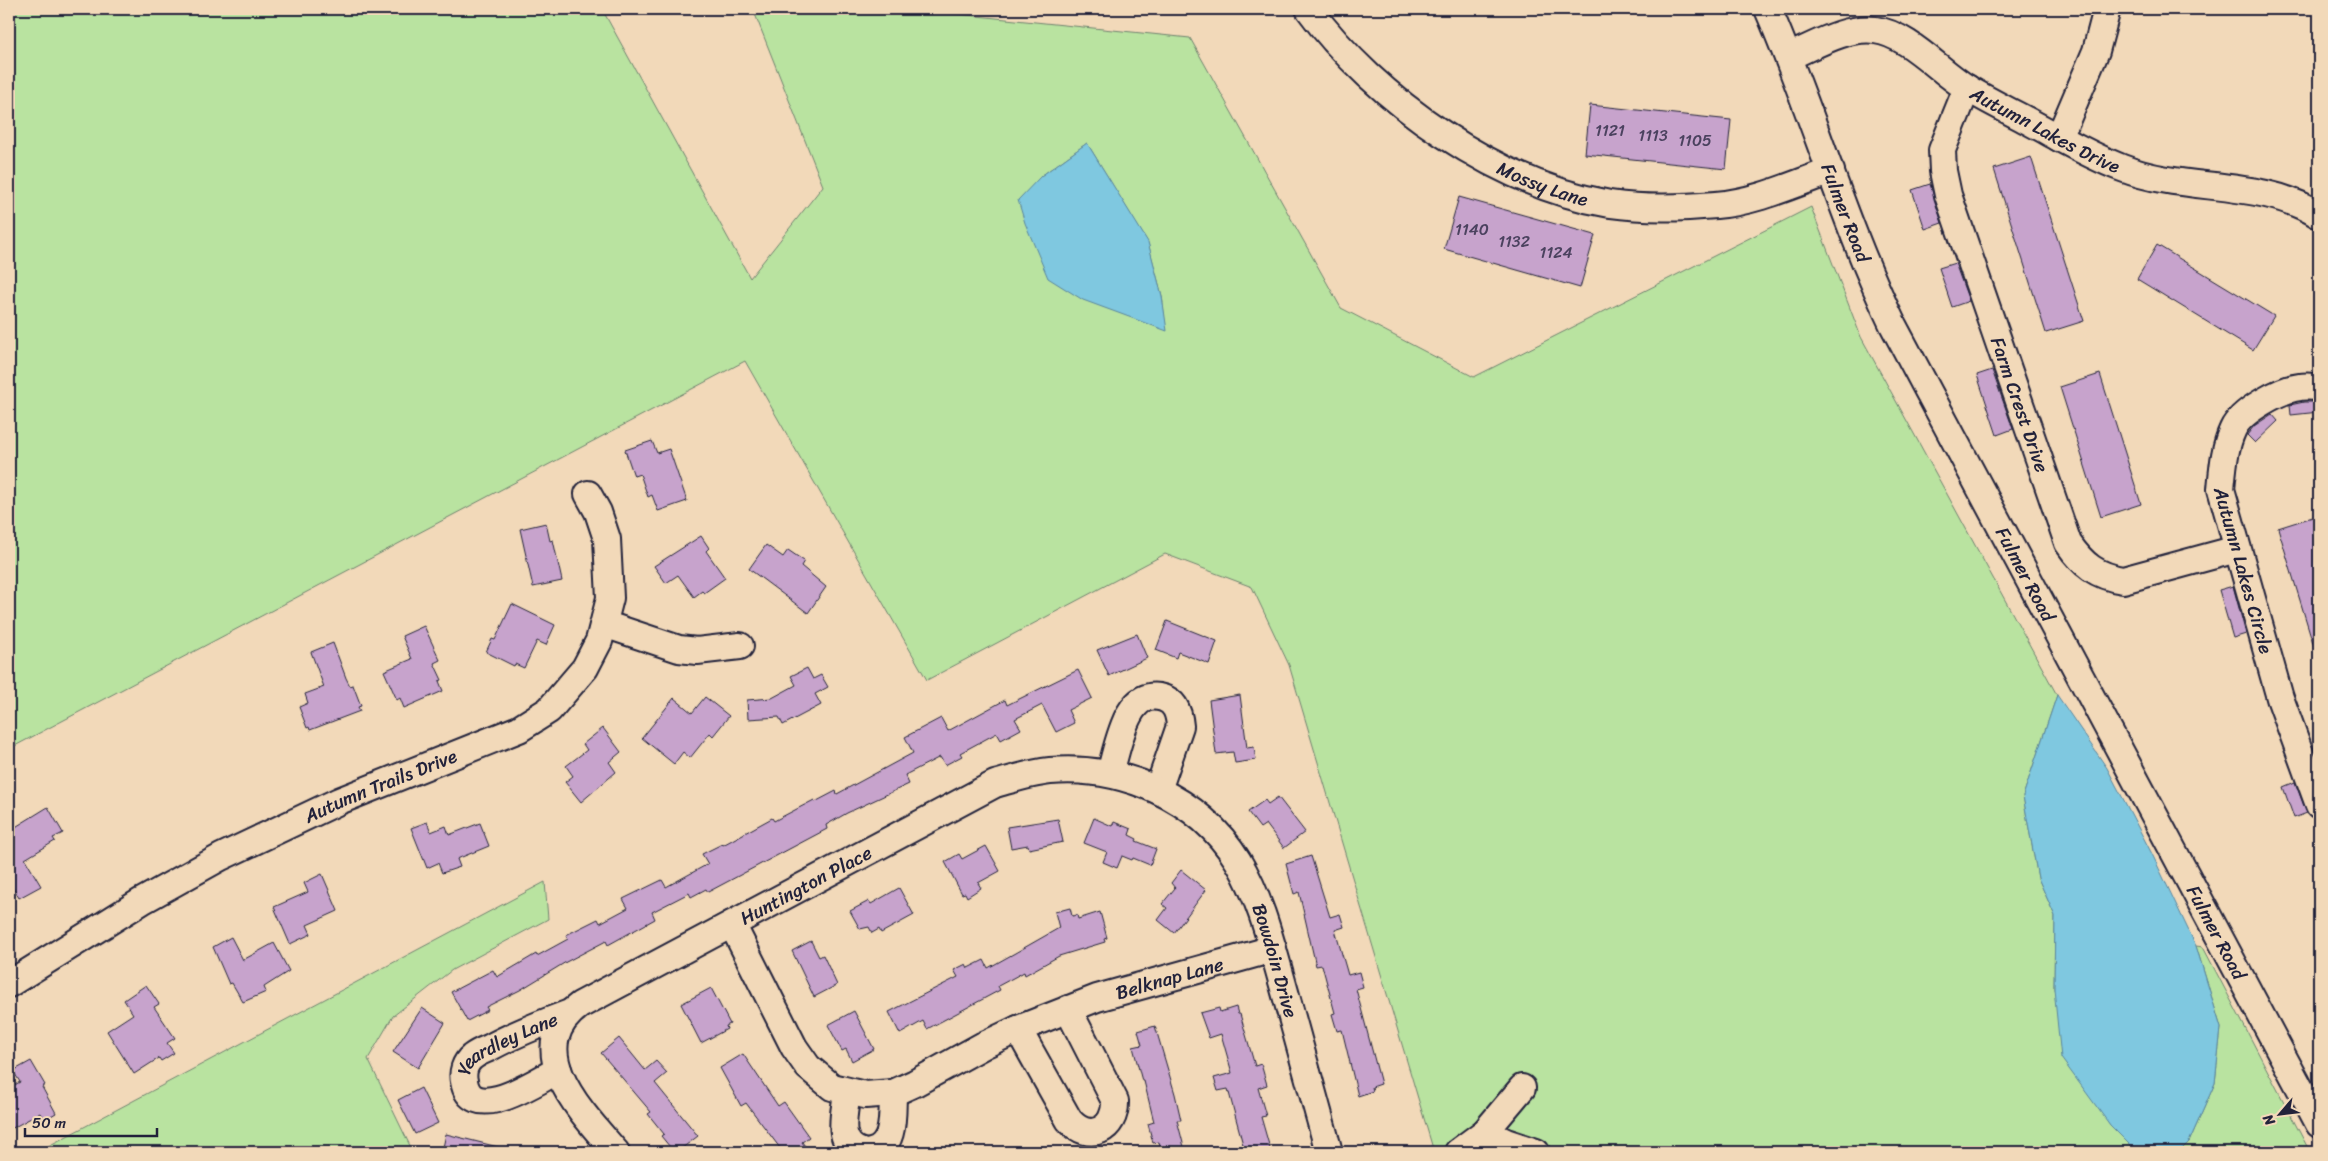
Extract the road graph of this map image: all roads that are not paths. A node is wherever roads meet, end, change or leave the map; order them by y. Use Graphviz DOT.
graph roads {
  1 [pos="1309,9"];
  2 [pos="1768,9"];
  3 [pos="2107,9"];
  4 [pos="1873,19"];
  5 [pos="1788,57"];
  6 [pos="1967,88"];
  7 [pos="2060,138"];
  8 [pos="1831,171"];
  9 [pos="2316,209"];
  10 [pos="2319,387"];
  11 [pos="588,494"];
  12 [pos="2237,549"];
  13 [pos="604,624"];
  14 [pos="740,646"];
  15 [pos="1110,773"];
  16 [pos="1165,794"];
  17 [pos="2319,805"];
  18 [pos="732,924"];
  19 [pos="1273,949"];
  20 [pos="9,984"];
  21 [pos="1068,1009"];
  22 [pos="567,1014"];
  23 [pos="1018,1029"];
  24 [pos="558,1070"];
  25 [pos="1522,1088"];
  26 [pos="847,1092"];
  27 [pos="893,1092"];
  28 [pos="2319,1124"];
  29 [pos="1484,1132"];
  30 [pos="616,1152"];
  31 [pos="862,1152"];
  32 [pos="871,1152"];
  33 [pos="1329,1152"];
  34 [pos="1458,1152"];
  35 [pos="1536,1152"];
  1 -- 8 [label="street, Mossy Lane"];
  2 -- 5 [label="street, Fulmer Road"];
  3 -- 7 [label="street"];
  4 -- 5 [label="street, Autumn Lakes Drive"];
  4 -- 6 [label="street, Autumn Lakes Drive"];
  5 -- 8 [label="street, Fulmer Road"];
  6 -- 7 [label="street, Autumn Lakes Drive"];
  6 -- 12 [label="street, Farm Crest Drive"];
  7 -- 9 [label="street, Autumn Lakes Drive"];
  8 -- 28 [label="street, Fulmer Road"];
  10 -- 12 [label="street, Autumn Lakes Circle"];
  11 -- 13 [label="street, Autumn Trails Drive"];
  12 -- 17 [label="street, Autumn Lakes Circle"];
  13 -- 14 [label="street"];
  13 -- 20 [label="street, Autumn Trails Drive"];
  15 -- 16 [label="street, Huntington Place"];
  15 -- 16 [label="street"];
  15 -- 18 [label="street, Huntington Place"];
  16 -- 19 [label="street, Bowdoin Drive"];
  18 -- 22 [label="street, Huntington Place"];
  18 -- 26 [label="street, Belknap Lane"];
  19 -- 21 [label="street, Belknap Lane"];
  19 -- 33 [label="street, Bowdoin Drive"];
  21 -- 23 [label="street, Belknap Lane"];
  21 -- 23 [label="street"];
  22 -- 24 [label="street"];
  22 -- 24 [label="street, Yeardley Lane"];
  23 -- 27 [label="street, Belknap Lane"];
  24 -- 30 [label="street"];
  25 -- 29 [label="street"];
  26 -- 27 [label="street, Belknap Lane"];
  26 -- 31 [label="street"];
  27 -- 32 [label="street"];
  29 -- 34 [label="street"];
  29 -- 35 [label="street"];
}
